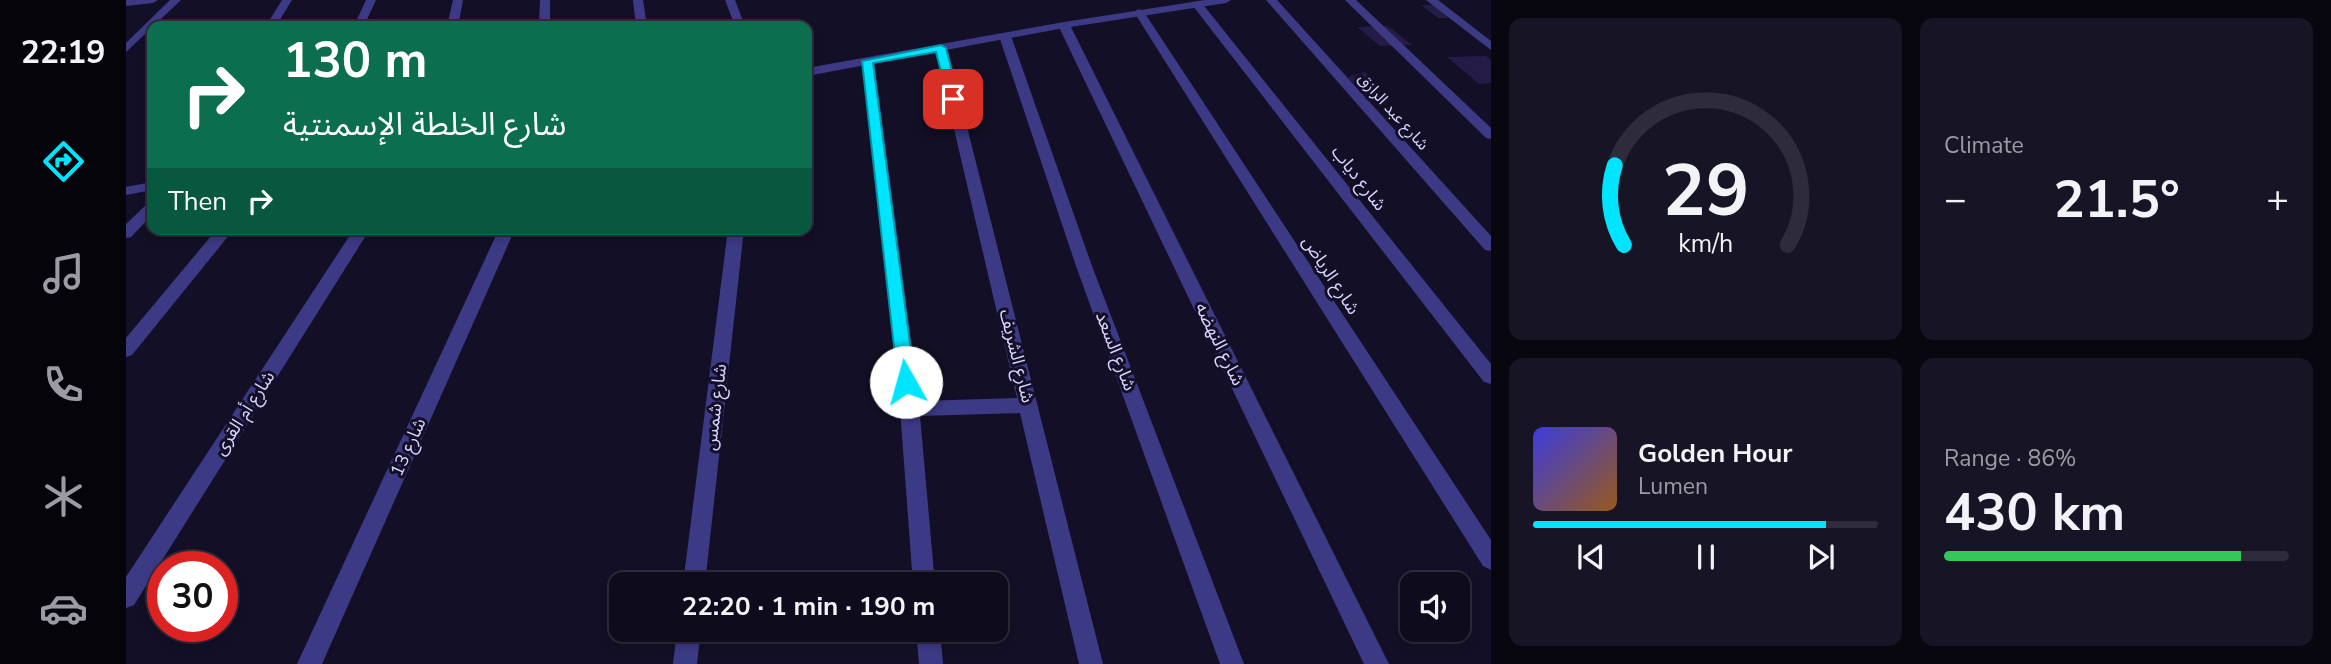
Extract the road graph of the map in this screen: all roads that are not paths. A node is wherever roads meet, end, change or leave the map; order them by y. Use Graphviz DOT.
graph roads {
  1 [pos="153,0"];
  2 [pos="176,0"];
  3 [pos="287,0"];
  4 [pos="371,0"];
  5 [pos="458,0"];
  6 [pos="545,0"];
  7 [pos="638,0"];
  8 [pos="730,0"];
  9 [pos="1226,0"];
  10 [pos="1271,0"];
  11 [pos="1350,0"];
  12 [pos="1431,0"];
  13 [pos="126,3"];
  14 [pos="1196,4"];
  15 [pos="1139,12"];
  16 [pos="152,21"];
  17 [pos="274,21"];
  18 [pos="361,21"];
  19 [pos="453,21"];
  20 [pos="545,21"];
  21 [pos="641,21"];
  22 [pos="738,21"];
  23 [pos="1064,25"];
  24 [pos="147,26"];
  25 [pos="1005,36"];
  26 [pos="131,40"];
  27 [pos="1491,47"];
  28 [pos="941,48"];
  29 [pos="126,49"];
  30 [pos="868,61"];
  31 [pos="812,71"];
  32 [pos="1491,135"];
  33 [pos="147,187"];
  34 [pos="126,191"];
  35 [pos="147,212"];
  36 [pos="126,233"];
  37 [pos="221,235"];
  38 [pos="358,235"];
  39 [pos="504,235"];
  40 [pos="735,235"];
  41 [pos="1491,246"];
  42 [pos="126,350"];
  43 [pos="1491,377"];
  44 [pos="1030,405"];
  45 [pos="910,409"];
  46 [pos="1491,559"];
  47 [pos="695,572"];
  48 [pos="924,572"];
  49 [pos="126,597"];
  50 [pos="688,642"];
  51 [pos="929,642"];
  52 [pos="309,664"];
  53 [pos="685,664"];
  54 [pos="931,664"];
  55 [pos="1091,664"];
  56 [pos="1232,664"];
  57 [pos="1377,664"];
  1 -- 13 [label="street"];
  2 -- 16 [label="street"];
  3 -- 17 [label="street"];
  4 -- 18 [label="street"];
  5 -- 19 [label="street"];
  6 -- 20 [label="street"];
  7 -- 21 [label="street"];
  8 -- 22 [label="street"];
  9 -- 14 [label="street"];
  10 -- 41 [label="street, شارع عبد الرازق"];
  11 -- 32 [label="street"];
  12 -- 27 [label="street"];
  14 -- 15 [label="street"];
  14 -- 43 [label="street, شارع دياب"];
  15 -- 23 [label="street"];
  15 -- 46 [label="street, شارع الرياض"];
  23 -- 25 [label="street"];
  23 -- 57 [label="street, شارع النهضه"];
  24 -- 26 [label="street"];
  25 -- 28 [label="street"];
  25 -- 56 [label="street, شارع السعد"];
  26 -- 29 [label="street"];
  28 -- 30 [label="street"];
  28 -- 44 [label="street, شارع الشريف"];
  30 -- 31 [label="street"];
  30 -- 45 [label="street"];
  33 -- 34 [label="street"];
  35 -- 36 [label="street"];
  37 -- 42 [label="street"];
  38 -- 49 [label="street, شارع أم القرى"];
  39 -- 52 [label="street, شارع 13"];
  40 -- 47 [label="street, شارع شمس"];
  44 -- 45 [label="street"];
  44 -- 55 [label="street, شارع الشريف"];
  45 -- 48 [label="street"];
  50 -- 53 [label="street"];
  51 -- 54 [label="street"];
}
